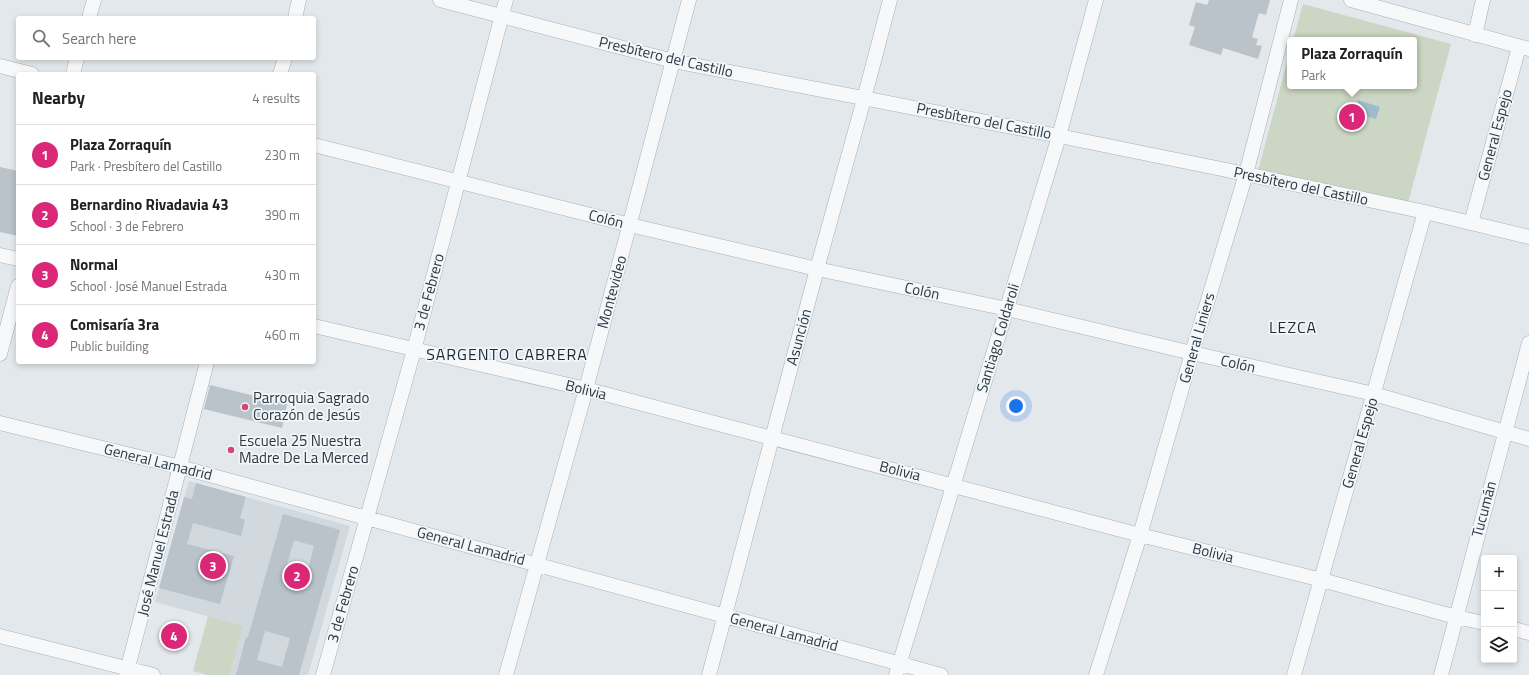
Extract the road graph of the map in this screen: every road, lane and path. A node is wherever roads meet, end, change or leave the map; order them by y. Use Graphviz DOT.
graph roads {
  1 [pos="94,0"];
  2 [pos="300,0"];
  3 [pos="440,0"];
  4 [pos="506,0"];
  5 [pos="689,0"];
  6 [pos="890,0"];
  7 [pos="1096,0"];
  8 [pos="1291,0"];
  9 [pos="1351,0"];
  10 [pos="1483,0"];
  11 [pos="90,16"];
  12 [pos="296,16"];
  13 [pos="502,17"];
  14 [pos="1475,34"];
  15 [pos="1524,48"];
  16 [pos="76,60"];
  17 [pos="284,60"];
  18 [pos="673,61"];
  19 [pos="0,66"];
  20 [pos="24,72"];
  21 [pos="74,72"];
  22 [pos="281,72"];
  23 [pos="864,99"];
  24 [pos="1058,136"];
  25 [pos="316,146"];
  26 [pos="1246,174"];
  27 [pos="458,182"];
  28 [pos="1425,212"];
  29 [pos="1471,223"];
  30 [pos="630,225"];
  31 [pos="1529,237"];
  32 [pos="0,255"];
  33 [pos="16,259"];
  34 [pos="817,269"];
  35 [pos="16,294"];
  36 [pos="1007,309"];
  37 [pos="316,326"];
  38 [pos="1529,343"];
  39 [pos="414,350"];
  40 [pos="0,354"];
  41 [pos="1192,354"];
  42 [pos="206,364"];
  43 [pos="586,389"];
  44 [pos="1374,394"];
  45 [pos="0,423"];
  46 [pos="1504,433"];
  47 [pos="772,439"];
  48 [pos="1529,439"];
  49 [pos="180,466"];
  50 [pos="954,485"];
  51 [pos="368,518"];
  52 [pos="1140,535"];
  53 [pos="537,564"];
  54 [pos="1322,580"];
  55 [pos="725,616"];
  56 [pos="1456,617"];
  57 [pos="1481,622"];
  58 [pos="1517,630"];
  59 [pos="1529,632"];
  60 [pos="0,636"];
  61 [pos="898,669"];
  62 [pos="127,672"];
  63 [pos="153,675"];
  64 [pos="323,675"];
  65 [pos="506,675"];
  66 [pos="709,675"];
  67 [pos="941,675"];
  68 [pos="1096,675"];
  69 [pos="1294,675"];
  70 [pos="1441,675"];
  1 -- 11 [label="street"];
  2 -- 12 [label="street"];
  3 -- 13 [label="street, Presbítero del Castillo"];
  4 -- 13 [label="street, 3 de Febrero"];
  5 -- 18 [label="street, Montevideo"];
  6 -- 23 [label="street, Asunción"];
  7 -- 24 [label="street, Santiago Coldaroli"];
  8 -- 26 [label="street, General Liniers"];
  9 -- 14 [label="street"];
  10 -- 14 [label="street"];
  13 -- 18 [label="street, Presbítero del Castillo"];
  13 -- 27 [label="street, 3 de Febrero"];
  14 -- 15 [label="street"];
  15 -- 29 [label="street, General Espejo"];
  16 -- 21 [label="street"];
  17 -- 22 [label="street"];
  18 -- 23 [label="street, Presbítero del Castillo"];
  18 -- 30 [label="street, Montevideo"];
  19 -- 20 [label="street"];
  23 -- 24 [label="street, Presbítero del Castillo"];
  23 -- 34 [label="street, Asunción"];
  24 -- 26 [label="street, Presbítero del Castillo"];
  24 -- 36 [label="street, Santiago Coldaroli"];
  25 -- 27 [label="street, Colón"];
  26 -- 28 [label="street, Presbítero del Castillo"];
  26 -- 41 [label="street, General Liniers"];
  27 -- 30 [label="street, Colón"];
  27 -- 39 [label="street, 3 de Febrero"];
  28 -- 29 [label="street, Presbítero del Castillo"];
  28 -- 44 [label="street, General Espejo"];
  29 -- 31 [label="street, Presbítero del Castillo"];
  30 -- 34 [label="street, Colón"];
  30 -- 43 [label="street, Montevideo"];
  32 -- 33 [label="street"];
  34 -- 36 [label="street, Colón"];
  34 -- 47 [label="street, Asunción"];
  35 -- 40 [label="street"];
  36 -- 41 [label="street, Colón"];
  36 -- 50 [label="street, Santiago Coldaroli"];
  37 -- 39 [label="street, Bolivia"];
  38 -- 46 [label="street, Tucumán"];
  39 -- 43 [label="street, Bolivia"];
  39 -- 51 [label="street, 3 de Febrero"];
  41 -- 44 [label="street, Colón"];
  41 -- 52 [label="street, General Liniers"];
  42 -- 49 [label="street, José Manuel Estrada"];
  43 -- 47 [label="street, Bolivia"];
  43 -- 53 [label="street, Montevideo"];
  44 -- 46 [label="street, Colón"];
  44 -- 54 [label="street, General Espejo"];
  45 -- 49 [label="street, General Lamadrid"];
  46 -- 48 [label="street, Colón"];
  46 -- 56 [label="street, Tucumán"];
  47 -- 50 [label="street, Bolivia"];
  47 -- 55 [label="street, Asunción"];
  49 -- 51 [label="street, General Lamadrid"];
  49 -- 62 [label="street, José Manuel Estrada"];
  50 -- 52 [label="street, Bolivia"];
  50 -- 61 [label="street, Santiago Coldaroli"];
  51 -- 53 [label="street, General Lamadrid"];
  51 -- 64 [label="street, 3 de Febrero"];
  52 -- 54 [label="street, Bolivia"];
  52 -- 68 [label="street, General Liniers"];
  53 -- 55 [label="street, General Lamadrid"];
  53 -- 65 [label="street, Montevideo"];
  54 -- 56 [label="street, Bolivia"];
  54 -- 69 [label="street, General Espejo"];
  55 -- 61 [label="street, General Lamadrid"];
  55 -- 66 [label="street, Asunción"];
  56 -- 57 [label="street, Bolivia"];
  56 -- 70 [label="street, Tucumán"];
  58 -- 59 [label="street"];
  60 -- 62 [label="street"];
  61 -- 67 [label="street, General Lamadrid"];
  62 -- 63 [label="street"];
}
